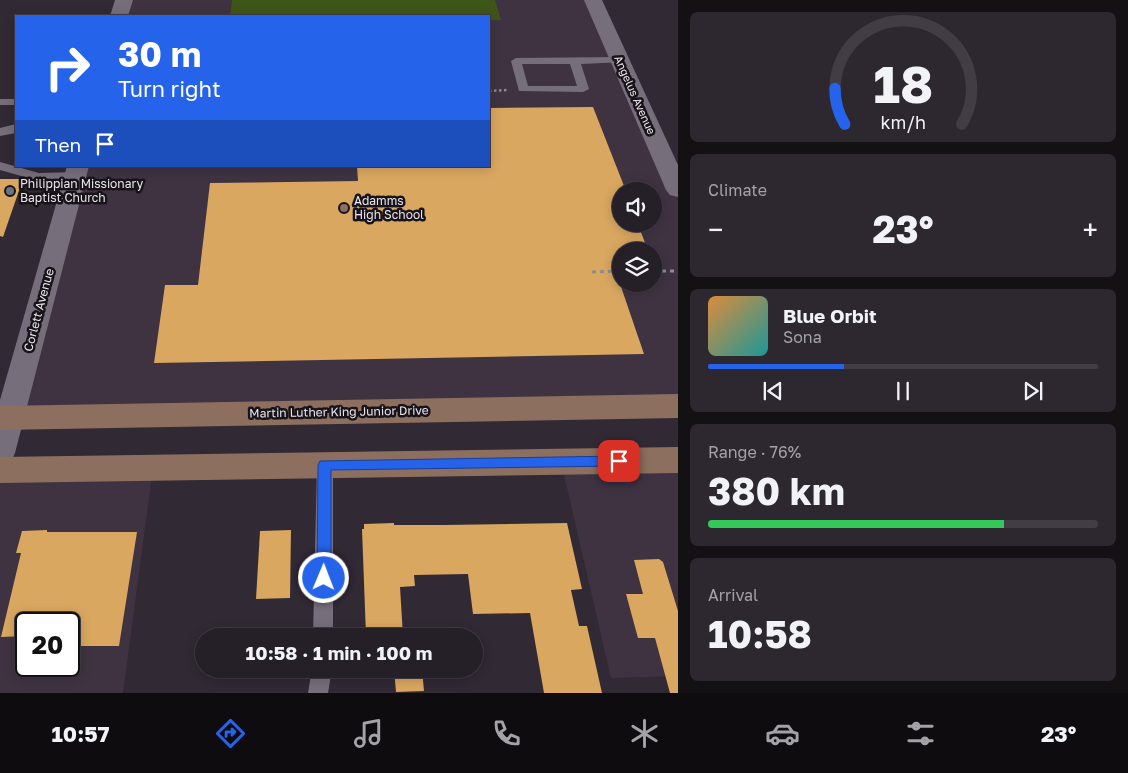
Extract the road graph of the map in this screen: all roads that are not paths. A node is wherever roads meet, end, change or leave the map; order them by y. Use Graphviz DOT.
graph roads {
  1 [pos="124,0"];
  2 [pos="593,0"];
  3 [pos="119,15"];
  4 [pos="620,60"];
  5 [pos="575,61"];
  6 [pos="0,102"];
  7 [pos="15,102"];
  8 [pos="15,128"];
  9 [pos="0,132"];
  10 [pos="0,166"];
  11 [pos="77,171"];
  12 [pos="678,190"];
  13 [pos="678,406"];
  14 [pos="5,418"];
  15 [pos="0,453"];
  16 [pos="678,460"];
  17 [pos="324,465"];
  18 [pos="0,470"];
  19 [pos="323,628"];
  20 [pos="320,678"];
  21 [pos="318,693"];
  1 -- 3 [label="street"];
  2 -- 4 [label="street, Angelus Avenue"];
  4 -- 5 [label="lane"];
  4 -- 12 [label="street, Angelus Avenue"];
  5 -- 5 [label="lane"];
  6 -- 7 [label="lane"];
  8 -- 9 [label="lane"];
  10 -- 11 [label="lane"];
  11 -- 14 [label="street, Corlett Avenue"];
  13 -- 14 [label="main road, Martin Luther King Junior Drive"];
  14 -- 15 [label="street, Corlett Avenue"];
  16 -- 17 [label="main road"];
  17 -- 18 [label="main road"];
  17 -- 19 [label="lane"];
  20 -- 21 [label="lane"];
}
